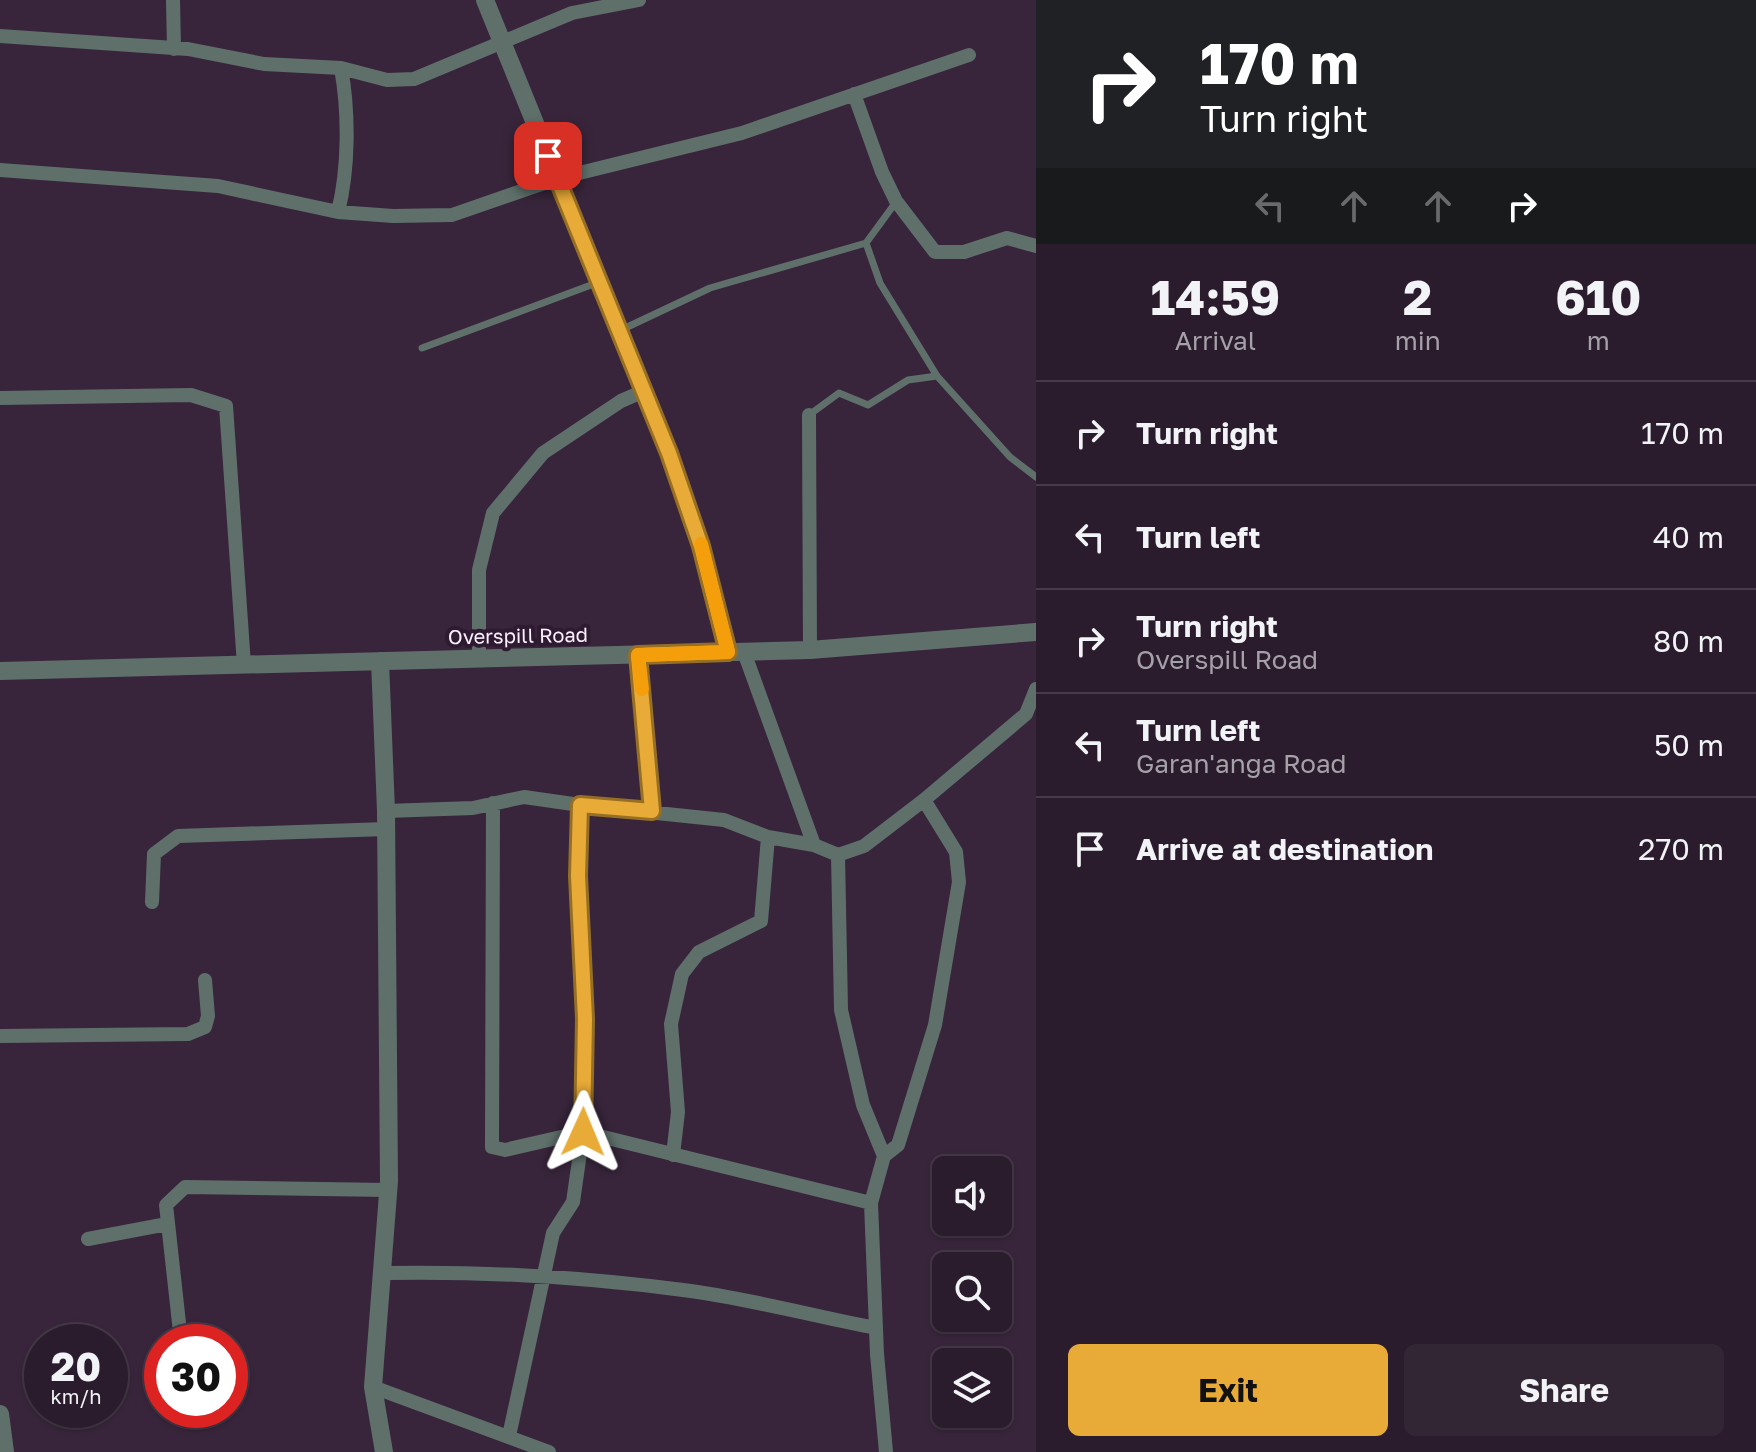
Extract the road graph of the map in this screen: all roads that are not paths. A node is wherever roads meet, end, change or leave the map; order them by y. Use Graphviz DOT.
graph roads {
  1 [pos="173,0"];
  2 [pos="485,0"];
  3 [pos="639,0"];
  4 [pos="0,36"];
  5 [pos="502,41"];
  6 [pos="174,49"];
  7 [pos="969,55"];
  8 [pos="341,68"];
  9 [pos="854,94"];
  10 [pos="0,170"];
  11 [pos="559,178"];
  12 [pos="896,201"];
  13 [pos="338,212"];
  14 [pos="866,243"];
  15 [pos="1036,246"];
  16 [pos="599,282"];
  17 [pos="619,331"];
  18 [pos="422,348"];
  19 [pos="937,376"];
  20 [pos="644,391"];
  21 [pos="0,398"];
  22 [pos="809,415"];
  23 [pos="1036,477"];
  24 [pos="1036,632"];
  25 [pos="810,650"];
  26 [pos="736,652"];
  27 [pos="638,655"];
  28 [pos="479,659"];
  29 [pos="380,661"];
  30 [pos="244,665"];
  31 [pos="0,671"];
  32 [pos="1036,689"];
  33 [pos="924,800"];
  34 [pos="493,803"];
  35 [pos="580,805"];
  36 [pos="652,811"];
  37 [pos="386,820"];
  38 [pos="768,837"];
  39 [pos="814,845"];
  40 [pos="838,855"];
  41 [pos="152,902"];
  42 [pos="205,980"];
  43 [pos="0,1036"];
  44 [pos="583,1132"];
  45 [pos="673,1155"];
  46 [pos="884,1156"];
  47 [pos="388,1190"];
  48 [pos="871,1203"];
  49 [pos="167,1224"];
  50 [pos="88,1239"];
  51 [pos="383,1273"];
  52 [pos="544,1275"];
  53 [pos="179,1324"];
  54 [pos="876,1328"];
  55 [pos="373,1387"];
  56 [pos="0,1414"];
  57 [pos="509,1436"];
  58 [pos="5,1452"];
  59 [pos="384,1452"];
  60 [pos="549,1452"];
  61 [pos="886,1452"];
  1 -- 6 [label="street"];
  2 -- 5 [label="street"];
  3 -- 5 [label="street"];
  4 -- 6 [label="street"];
  5 -- 8 [label="street"];
  5 -- 11 [label="street"];
  6 -- 8 [label="street"];
  7 -- 9 [label="street"];
  8 -- 13 [label="street"];
  9 -- 11 [label="street"];
  9 -- 12 [label="street"];
  10 -- 13 [label="street"];
  11 -- 13 [label="street"];
  11 -- 16 [label="street"];
  12 -- 14 [label="lane"];
  12 -- 15 [label="street"];
  14 -- 17 [label="lane"];
  14 -- 19 [label="lane"];
  16 -- 17 [label="street"];
  16 -- 18 [label="lane"];
  17 -- 20 [label="street"];
  19 -- 22 [label="lane"];
  19 -- 23 [label="lane"];
  20 -- 26 [label="street"];
  20 -- 28 [label="street"];
  21 -- 30 [label="street"];
  22 -- 25 [label="street"];
  24 -- 25 [label="street, Overspill Road"];
  25 -- 26 [label="street, Overspill Road"];
  26 -- 27 [label="street, Overspill Road"];
  26 -- 39 [label="street"];
  27 -- 28 [label="street, Overspill Road"];
  27 -- 36 [label="street"];
  28 -- 29 [label="street, Overspill Road"];
  29 -- 30 [label="street, Overspill Road"];
  29 -- 37 [label="street"];
  30 -- 31 [label="street, Overspill Road"];
  32 -- 33 [label="street"];
  33 -- 40 [label="street"];
  33 -- 46 [label="street"];
  34 -- 35 [label="street"];
  34 -- 37 [label="street"];
  34 -- 44 [label="street"];
  35 -- 36 [label="street"];
  35 -- 44 [label="street"];
  36 -- 38 [label="street"];
  37 -- 41 [label="street"];
  37 -- 47 [label="street"];
  38 -- 39 [label="street"];
  38 -- 45 [label="street"];
  39 -- 40 [label="street"];
  40 -- 46 [label="street"];
  42 -- 43 [label="street"];
  44 -- 45 [label="street"];
  44 -- 52 [label="street"];
  45 -- 48 [label="street"];
  46 -- 48 [label="street"];
  47 -- 49 [label="street"];
  47 -- 51 [label="street"];
  48 -- 54 [label="street"];
  49 -- 50 [label="street"];
  49 -- 53 [label="street"];
  51 -- 52 [label="street"];
  51 -- 55 [label="street"];
  52 -- 54 [label="street"];
  52 -- 57 [label="street"];
  54 -- 61 [label="street"];
  55 -- 57 [label="street"];
  55 -- 59 [label="street"];
  56 -- 58 [label="street"];
  57 -- 60 [label="street"];
}
